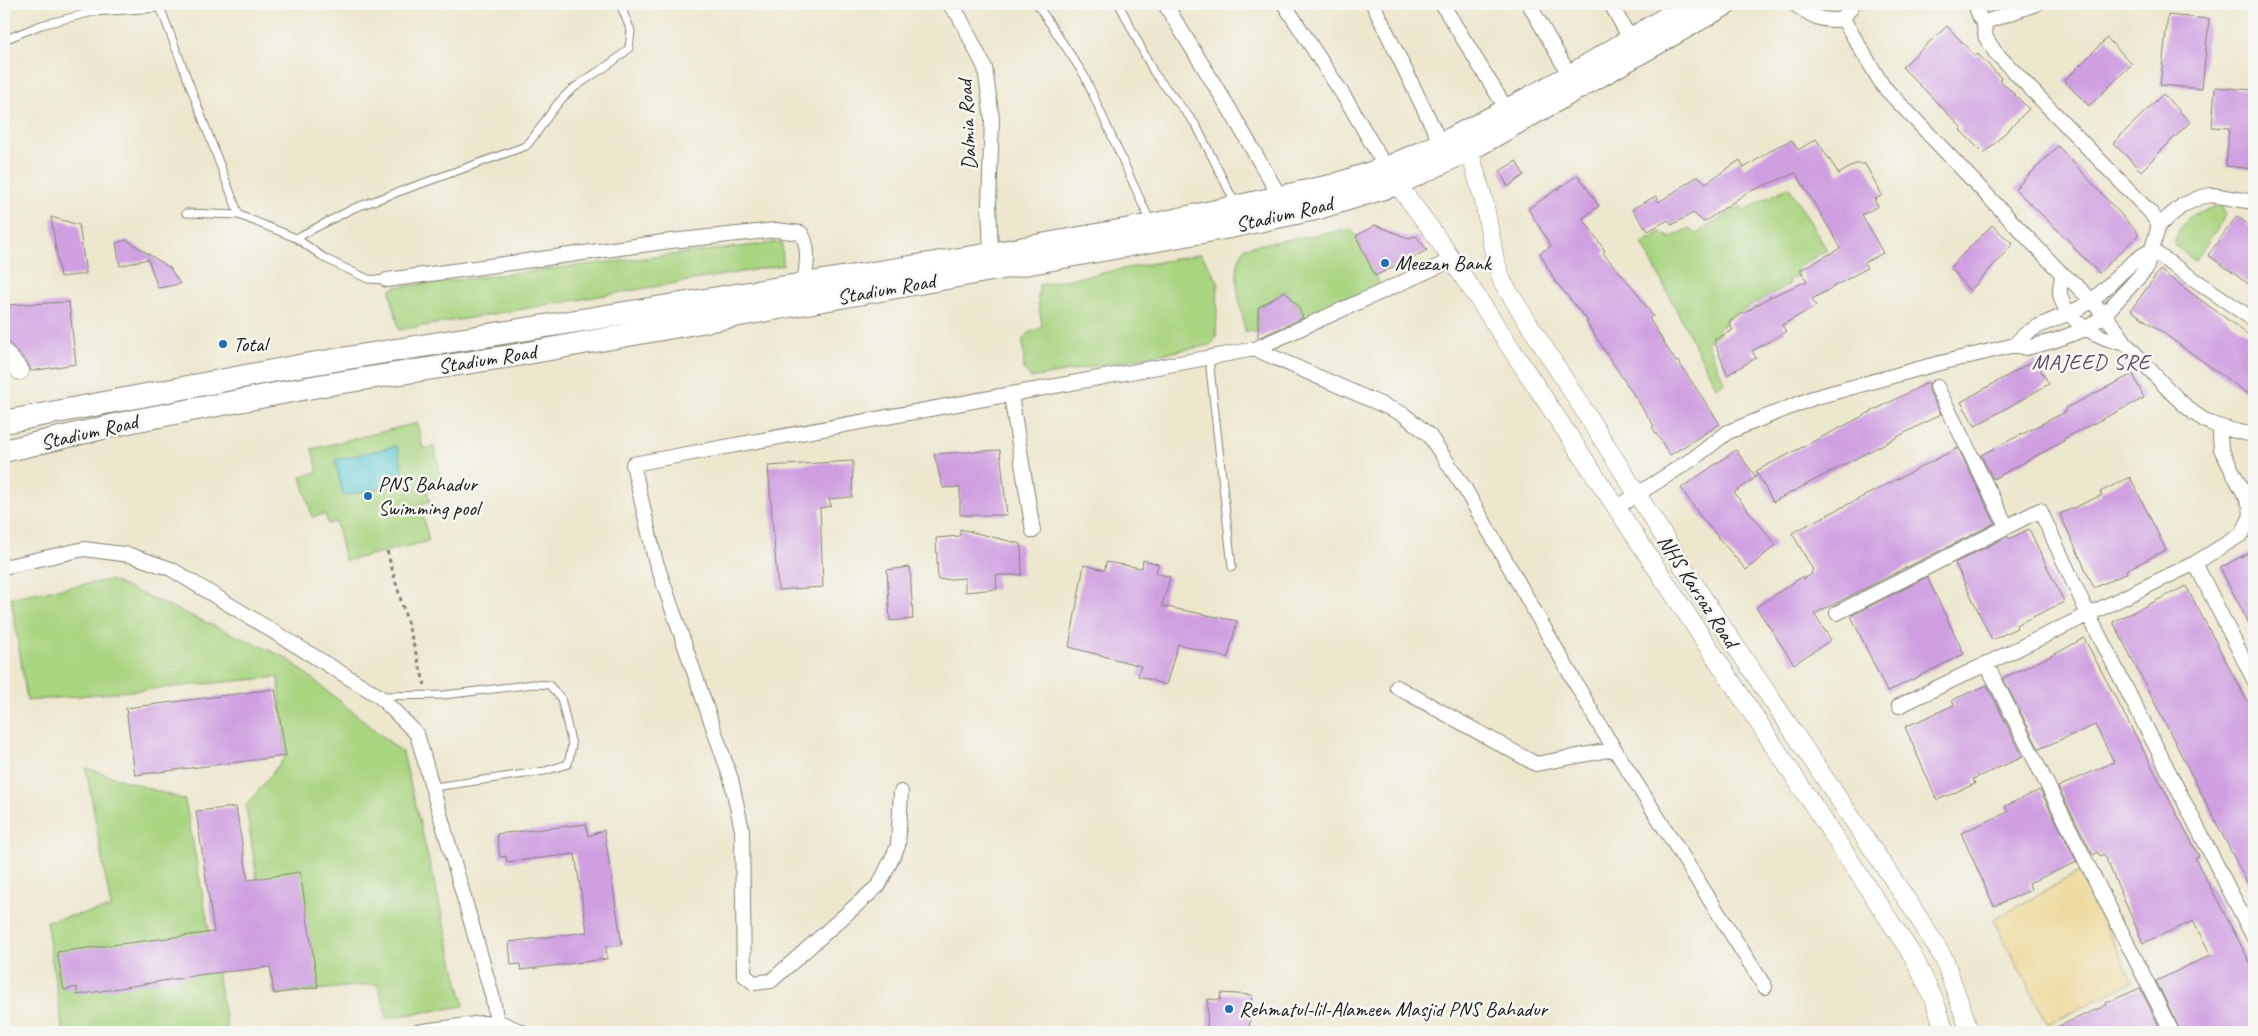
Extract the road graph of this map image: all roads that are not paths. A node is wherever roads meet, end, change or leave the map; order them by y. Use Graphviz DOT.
graph roads {
  1 [pos="620,4"];
  2 [pos="949,4"];
  3 [pos="1038,4"];
  4 [pos="1119,4"];
  5 [pos="1165,4"];
  6 [pos="1284,4"];
  7 [pos="1373,4"];
  8 [pos="1442,4"];
  9 [pos="1529,4"];
  10 [pos="1611,4"];
  11 [pos="1690,4"];
  12 [pos="1726,4"];
  13 [pos="1794,4"];
  14 [pos="1853,4"];
  15 [pos="1976,4"];
  16 [pos="2036,4"];
  17 [pos="160,6"];
  18 [pos="1843,19"];
  19 [pos="1985,24"];
  20 [pos="1630,39"];
  21 [pos="4,40"];
  22 [pos="1570,76"];
  23 [pos="1507,110"];
  24 [pos="1441,144"];
  25 [pos="1469,150"];
  26 [pos="1391,176"];
  27 [pos="1280,197"];
  28 [pos="2254,202"];
  29 [pos="1237,207"];
  30 [pos="186,213"];
  31 [pos="239,215"];
  32 [pos="1152,225"];
  33 [pos="2159,225"];
  34 [pos="296,238"];
  35 [pos="2150,250"];
  36 [pos="991,254"];
  37 [pos="1452,260"];
  38 [pos="2062,274"];
  39 [pos="387,280"];
  40 [pos="1503,283"];
  41 [pos="804,284"];
  42 [pos="1479,300"];
  43 [pos="2091,301"];
  44 [pos="2070,312"];
  45 [pos="2103,316"];
  46 [pos="2254,320"];
  47 [pos="2086,329"];
  48 [pos="2126,344"];
  49 [pos="2015,345"];
  50 [pos="1254,349"];
  51 [pos="4,353"];
  52 [pos="1208,359"];
  53 [pos="20,370"];
  54 [pos="1937,387"];
  55 [pos="1011,395"];
  56 [pos="4,422"];
  57 [pos="2222,427"];
  58 [pos="2254,435"];
  59 [pos="4,451"];
  60 [pos="2248,487"];
  61 [pos="1637,494"];
  62 [pos="1616,508"];
  63 [pos="2007,527"];
  64 [pos="1033,531"];
  65 [pos="2195,563"];
  66 [pos="4,567"];
  67 [pos="1232,567"];
  68 [pos="1836,613"];
  69 [pos="2088,614"];
  70 [pos="1986,663"];
  71 [pos="2254,680"];
  72 [pos="1397,687"];
  73 [pos="379,696"];
  74 [pos="1899,706"];
  75 [pos="1614,748"];
  76 [pos="434,787"];
  77 [pos="901,792"];
  78 [pos="1923,925"];
  79 [pos="2254,938"];
  80 [pos="1901,939"];
  81 [pos="1764,987"];
  82 [pos="498,1026"];
  83 [pos="416,1032"];
  84 [pos="522,1032"];
  85 [pos="1945,1032"];
  86 [pos="1970,1032"];
  87 [pos="2172,1032"];
  1 -- 34 [label="lane"];
  2 -- 36 [label="street, Dalmia Road"];
  3 -- 32 [label="lane"];
  4 -- 29 [label="lane"];
  5 -- 27 [label="street"];
  6 -- 26 [label="street"];
  7 -- 24 [label="street"];
  8 -- 23 [label="street"];
  9 -- 22 [label="street"];
  10 -- 20 [label="street"];
  11 -- 20 [label="main road, Stadium Road"];
  12 -- 25 [label="main road, Stadium Road"];
  13 -- 18 [label="street"];
  14 -- 18 [label="street"];
  15 -- 19 [label="street"];
  16 -- 19 [label="street"];
  17 -- 21 [label="lane"];
  17 -- 31 [label="lane"];
  18 -- 38 [label="street"];
  19 -- 33 [label="street"];
  20 -- 22 [label="main road, Stadium Road"];
  22 -- 23 [label="main road, Stadium Road"];
  23 -- 24 [label="main road, Stadium Road"];
  24 -- 26 [label="main road, Stadium Road"];
  25 -- 26 [label="main road, Stadium Road"];
  25 -- 40 [label="street"];
  26 -- 27 [label="main road, Stadium Road"];
  26 -- 37 [label="street, NHS Karsaz Road"];
  26 -- 59 [label="main road, Stadium Road"];
  27 -- 29 [label="main road, Stadium Road"];
  28 -- 33 [label="street"];
  29 -- 32 [label="main road, Stadium Road"];
  30 -- 31 [label="lane"];
  31 -- 34 [label="lane"];
  32 -- 36 [label="main road, Stadium Road"];
  33 -- 35 [label="street"];
  34 -- 39 [label="lane"];
  35 -- 43 [label="street"];
  35 -- 45 [label="street"];
  35 -- 46 [label="street"];
  36 -- 41 [label="main road, Stadium Road"];
  37 -- 42 [label="street, NHS Karsaz Road"];
  37 -- 50 [label="street"];
  38 -- 43 [label="street"];
  38 -- 44 [label="street"];
  39 -- 41 [label="street"];
  40 -- 42 [label="street"];
  40 -- 61 [label="street"];
  41 -- 56 [label="main road, Stadium Road"];
  42 -- 62 [label="street, NHS Karsaz Road"];
  43 -- 44 [label="street"];
  43 -- 45 [label="street"];
  44 -- 47 [label="street"];
  44 -- 49 [label="street"];
  45 -- 47 [label="street"];
  45 -- 48 [label="street"];
  47 -- 48 [label="street"];
  47 -- 49 [label="street"];
  48 -- 57 [label="street"];
  49 -- 61 [label="street"];
  50 -- 52 [label="street"];
  50 -- 75 [label="street"];
  51 -- 53 [label="street"];
  52 -- 55 [label="street"];
  52 -- 67 [label="lane"];
  54 -- 63 [label="street"];
  55 -- 64 [label="street"];
  55 -- 77 [label="street"];
  57 -- 58 [label="street"];
  57 -- 60 [label="street"];
  60 -- 65 [label="street"];
  61 -- 62 [label="street"];
  61 -- 78 [label="street"];
  62 -- 80 [label="street, NHS Karsaz Road"];
  63 -- 68 [label="street"];
  63 -- 69 [label="street"];
  65 -- 69 [label="street"];
  65 -- 71 [label="street"];
  66 -- 73 [label="street"];
  69 -- 70 [label="street"];
  69 -- 79 [label="street"];
  70 -- 74 [label="street"];
  70 -- 87 [label="street"];
  72 -- 75 [label="street"];
  73 -- 76 [label="street"];
  73 -- 76 [label="lane"];
  75 -- 81 [label="street"];
  76 -- 82 [label="street"];
  78 -- 80 [label="street"];
  78 -- 86 [label="street"];
  80 -- 85 [label="street, NHS Karsaz Road"];
  82 -- 83 [label="street"];
  82 -- 84 [label="street"];
}
